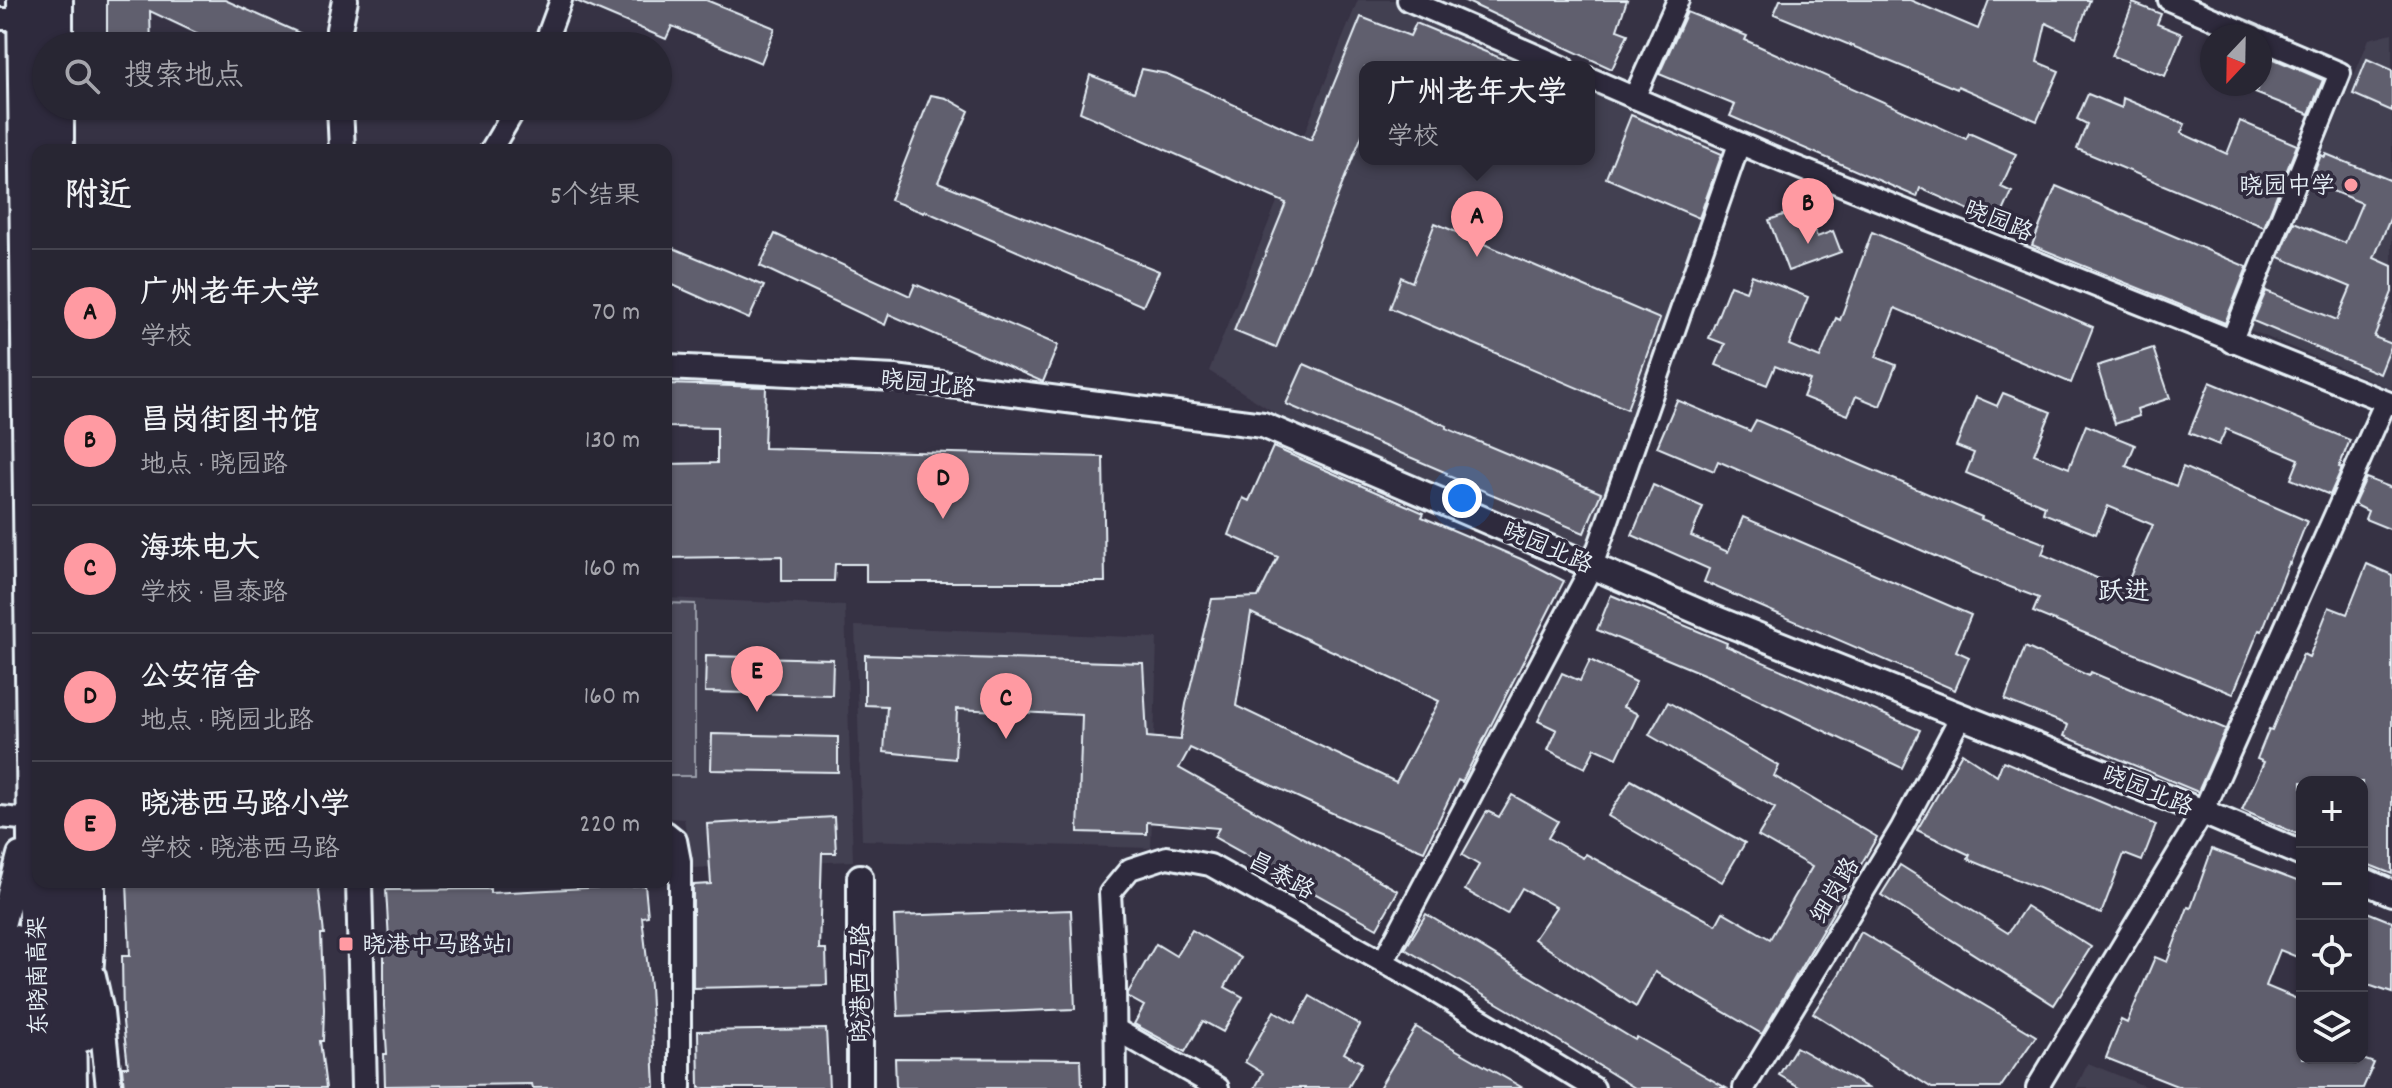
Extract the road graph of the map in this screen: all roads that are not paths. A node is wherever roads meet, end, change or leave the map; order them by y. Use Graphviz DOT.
graph roads {
  1 [pos="55,0"];
  2 [pos="69,0"];
  3 [pos="561,0"];
  4 [pos="1408,0"];
  5 [pos="1678,0"];
  6 [pos="2169,0"];
  7 [pos="344,5"];
  8 [pos="12,10"];
  9 [pos="2226,24"];
  10 [pos="55,32"];
  11 [pos="68,32"];
  12 [pos="341,32"];
  13 [pos="549,32"];
  14 [pos="2272,44"];
  15 [pos="1549,61"];
  16 [pos="1595,81"];
  17 [pos="1634,98"];
  18 [pos="56,120"];
  19 [pos="67,120"];
  20 [pos="341,120"];
  21 [pos="509,120"];
  22 [pos="56,144"];
  23 [pos="66,144"];
  24 [pos="342,144"];
  25 [pos="495,144"];
  26 [pos="1739,144"];
  27 [pos="2231,342"];
  28 [pos="672,367"];
  29 [pos="2388,404"];
  30 [pos="1592,566"];
  31 [pos="1961,716"];
  32 [pos="2203,812"];
  33 [pos="10,818"];
  34 [pos="672,837"];
  35 [pos="32,839"];
  36 [pos="2296,851"];
  37 [pos="20,855"];
  38 [pos="860,877"];
  39 [pos="2368,883"];
  40 [pos="33,888"];
  41 [pos="66,888"];
  42 [pos="88,888"];
  43 [pos="359,888"];
  44 [pos="2392,893"];
  45 [pos="0,933"];
  46 [pos="88,946"];
  47 [pos="1383,962"];
  48 [pos="1115,1029"];
  49 [pos="12,1088"];
  50 [pos="31,1088"];
  51 [pos="38,1088"];
  52 [pos="69,1088"];
  53 [pos="78,1088"];
  54 [pos="91,1088"];
  55 [pos="109,1088"];
  56 [pos="364,1088"];
  57 [pos="680,1088"];
  58 [pos="860,1088"];
  59 [pos="1116,1088"];
  60 [pos="1218,1088"];
  61 [pos="1594,1088"];
  62 [pos="1744,1088"];
  63 [pos="2037,1088"];
  1 -- 10 [label="highway"];
  2 -- 11 [label="main road"];
  3 -- 13 [label="street"];
  4 -- 15 [label="street"];
  5 -- 17 [label="street"];
  6 -- 9 [label="street"];
  7 -- 12 [label="street"];
  8 -- 33 [label="main road"];
  8 -- 35 [label="highway, 东晓南高架"];
  14 -- 27 [label="street"];
  16 -- 17 [label="street, 晓园路"];
  17 -- 26 [label="street, 晓园路"];
  18 -- 22 [label="highway"];
  19 -- 23 [label="main road"];
  20 -- 24 [label="street"];
  21 -- 25 [label="street"];
  26 -- 27 [label="street, 晓园路"];
  26 -- 30 [label="street"];
  27 -- 29 [label="street, 晓园路"];
  28 -- 30 [label="street, 晓园北路"];
  29 -- 32 [label="street"];
  30 -- 31 [label="street, 晓园北路"];
  30 -- 47 [label="street"];
  31 -- 32 [label="street, 晓园北路"];
  31 -- 62 [label="street, 细岗路"];
  32 -- 36 [label="street, 晓园北路"];
  32 -- 63 [label="street"];
  33 -- 37 [label="main road"];
  34 -- 57 [label="street"];
  37 -- 45 [label="street"];
  37 -- 49 [label="highway"];
  37 -- 50 [label="main road"];
  38 -- 58 [label="street, 晓港西马路"];
  39 -- 44 [label="street"];
  40 -- 51 [label="highway, 东晓南高架"];
  41 -- 52 [label="highway, 东晓南高架"];
  42 -- 46 [label="main road"];
  43 -- 56 [label="street"];
  46 -- 53 [label="main road"];
  46 -- 54 [label="highway"];
  46 -- 55 [label="street"];
  47 -- 48 [label="street, 昌泰路"];
  47 -- 61 [label="street, 昌泰路"];
  48 -- 59 [label="street, 昌泰路"];
  48 -- 60 [label="street"];
}
